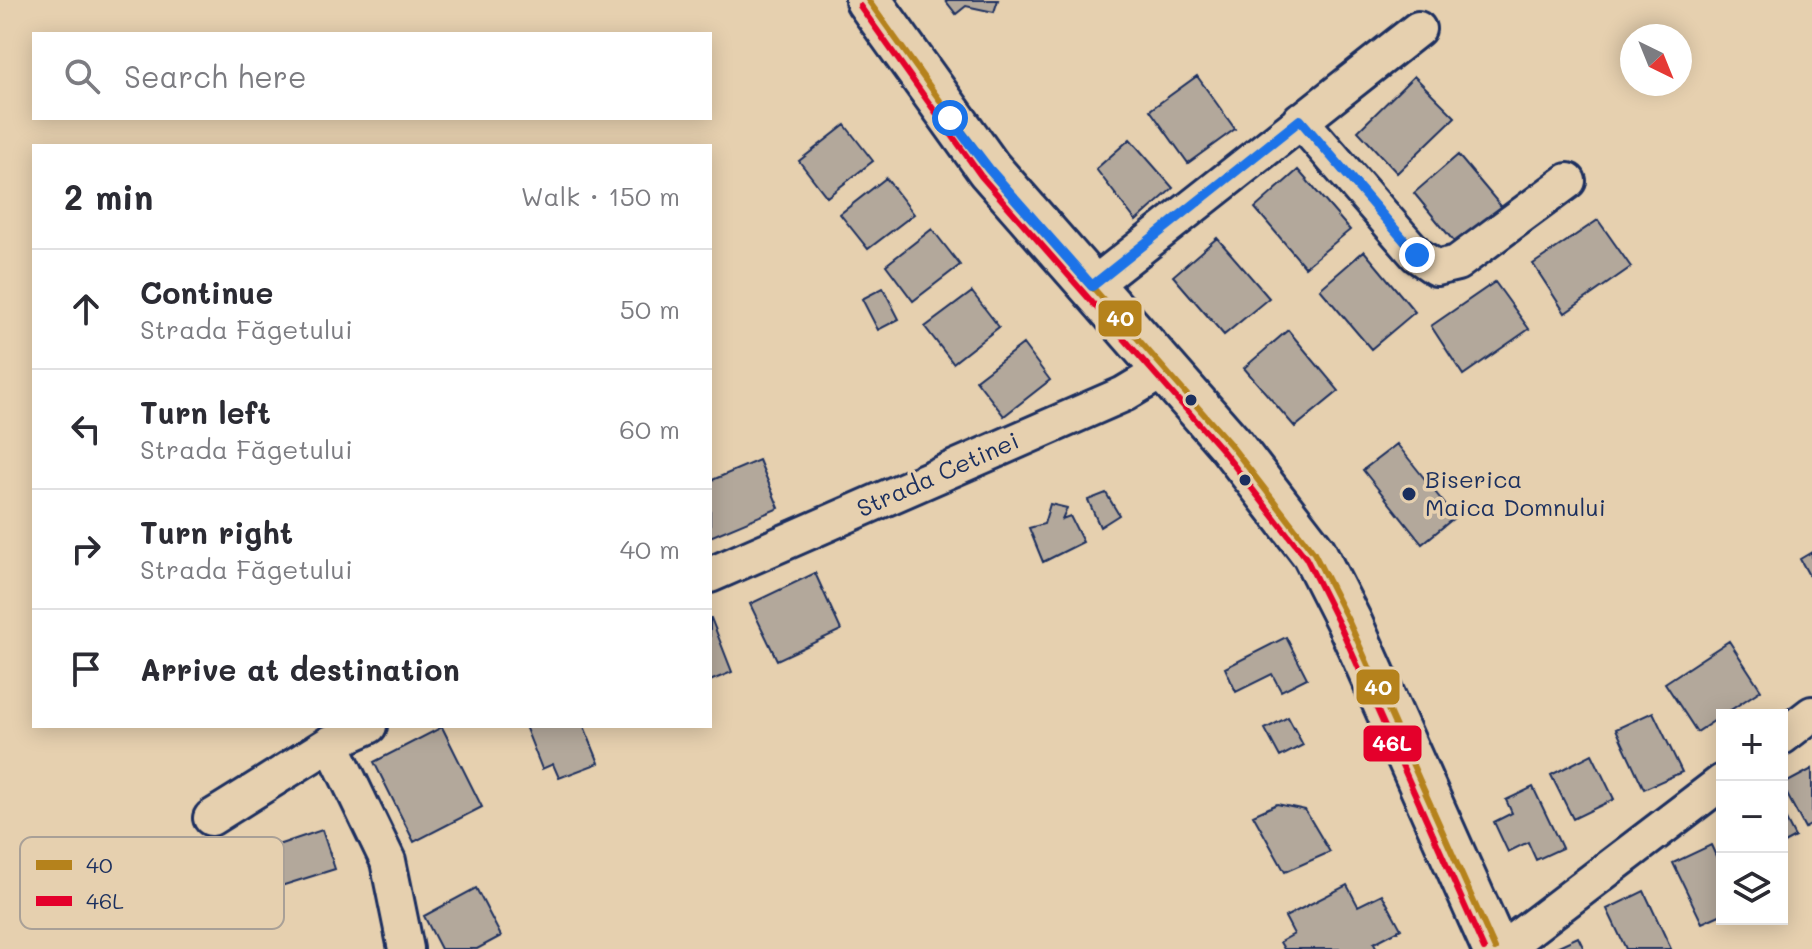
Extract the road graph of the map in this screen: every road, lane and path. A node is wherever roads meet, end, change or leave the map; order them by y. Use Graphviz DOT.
graph roads {
  1 [pos="868,0"];
  2 [pos="1418,29"];
  3 [pos="1300,120"];
  4 [pos="1568,181"];
  5 [pos="1092,286"];
  6 [pos="1164,370"];
  7 [pos="712,574"];
  8 [pos="1812,714"];
  9 [pos="365,728"];
  10 [pos="1788,732"];
  11 [pos="331,743"];
  12 [pos="1716,787"];
  13 [pos="211,818"];
  14 [pos="406,949"];
  15 [pos="1495,949"];
  16 [pos="1503,949"];
  1 -- 5 [label="main road"];
  2 -- 3 [label="street"];
  3 -- 4 [label="street"];
  3 -- 5 [label="street"];
  5 -- 6 [label="main road"];
  6 -- 7 [label="street, Strada Cetinei"];
  6 -- 15 [label="main road"];
  8 -- 10 [label="street"];
  9 -- 11 [label="street"];
  11 -- 13 [label="street"];
  11 -- 14 [label="street"];
  12 -- 16 [label="street"];
}
